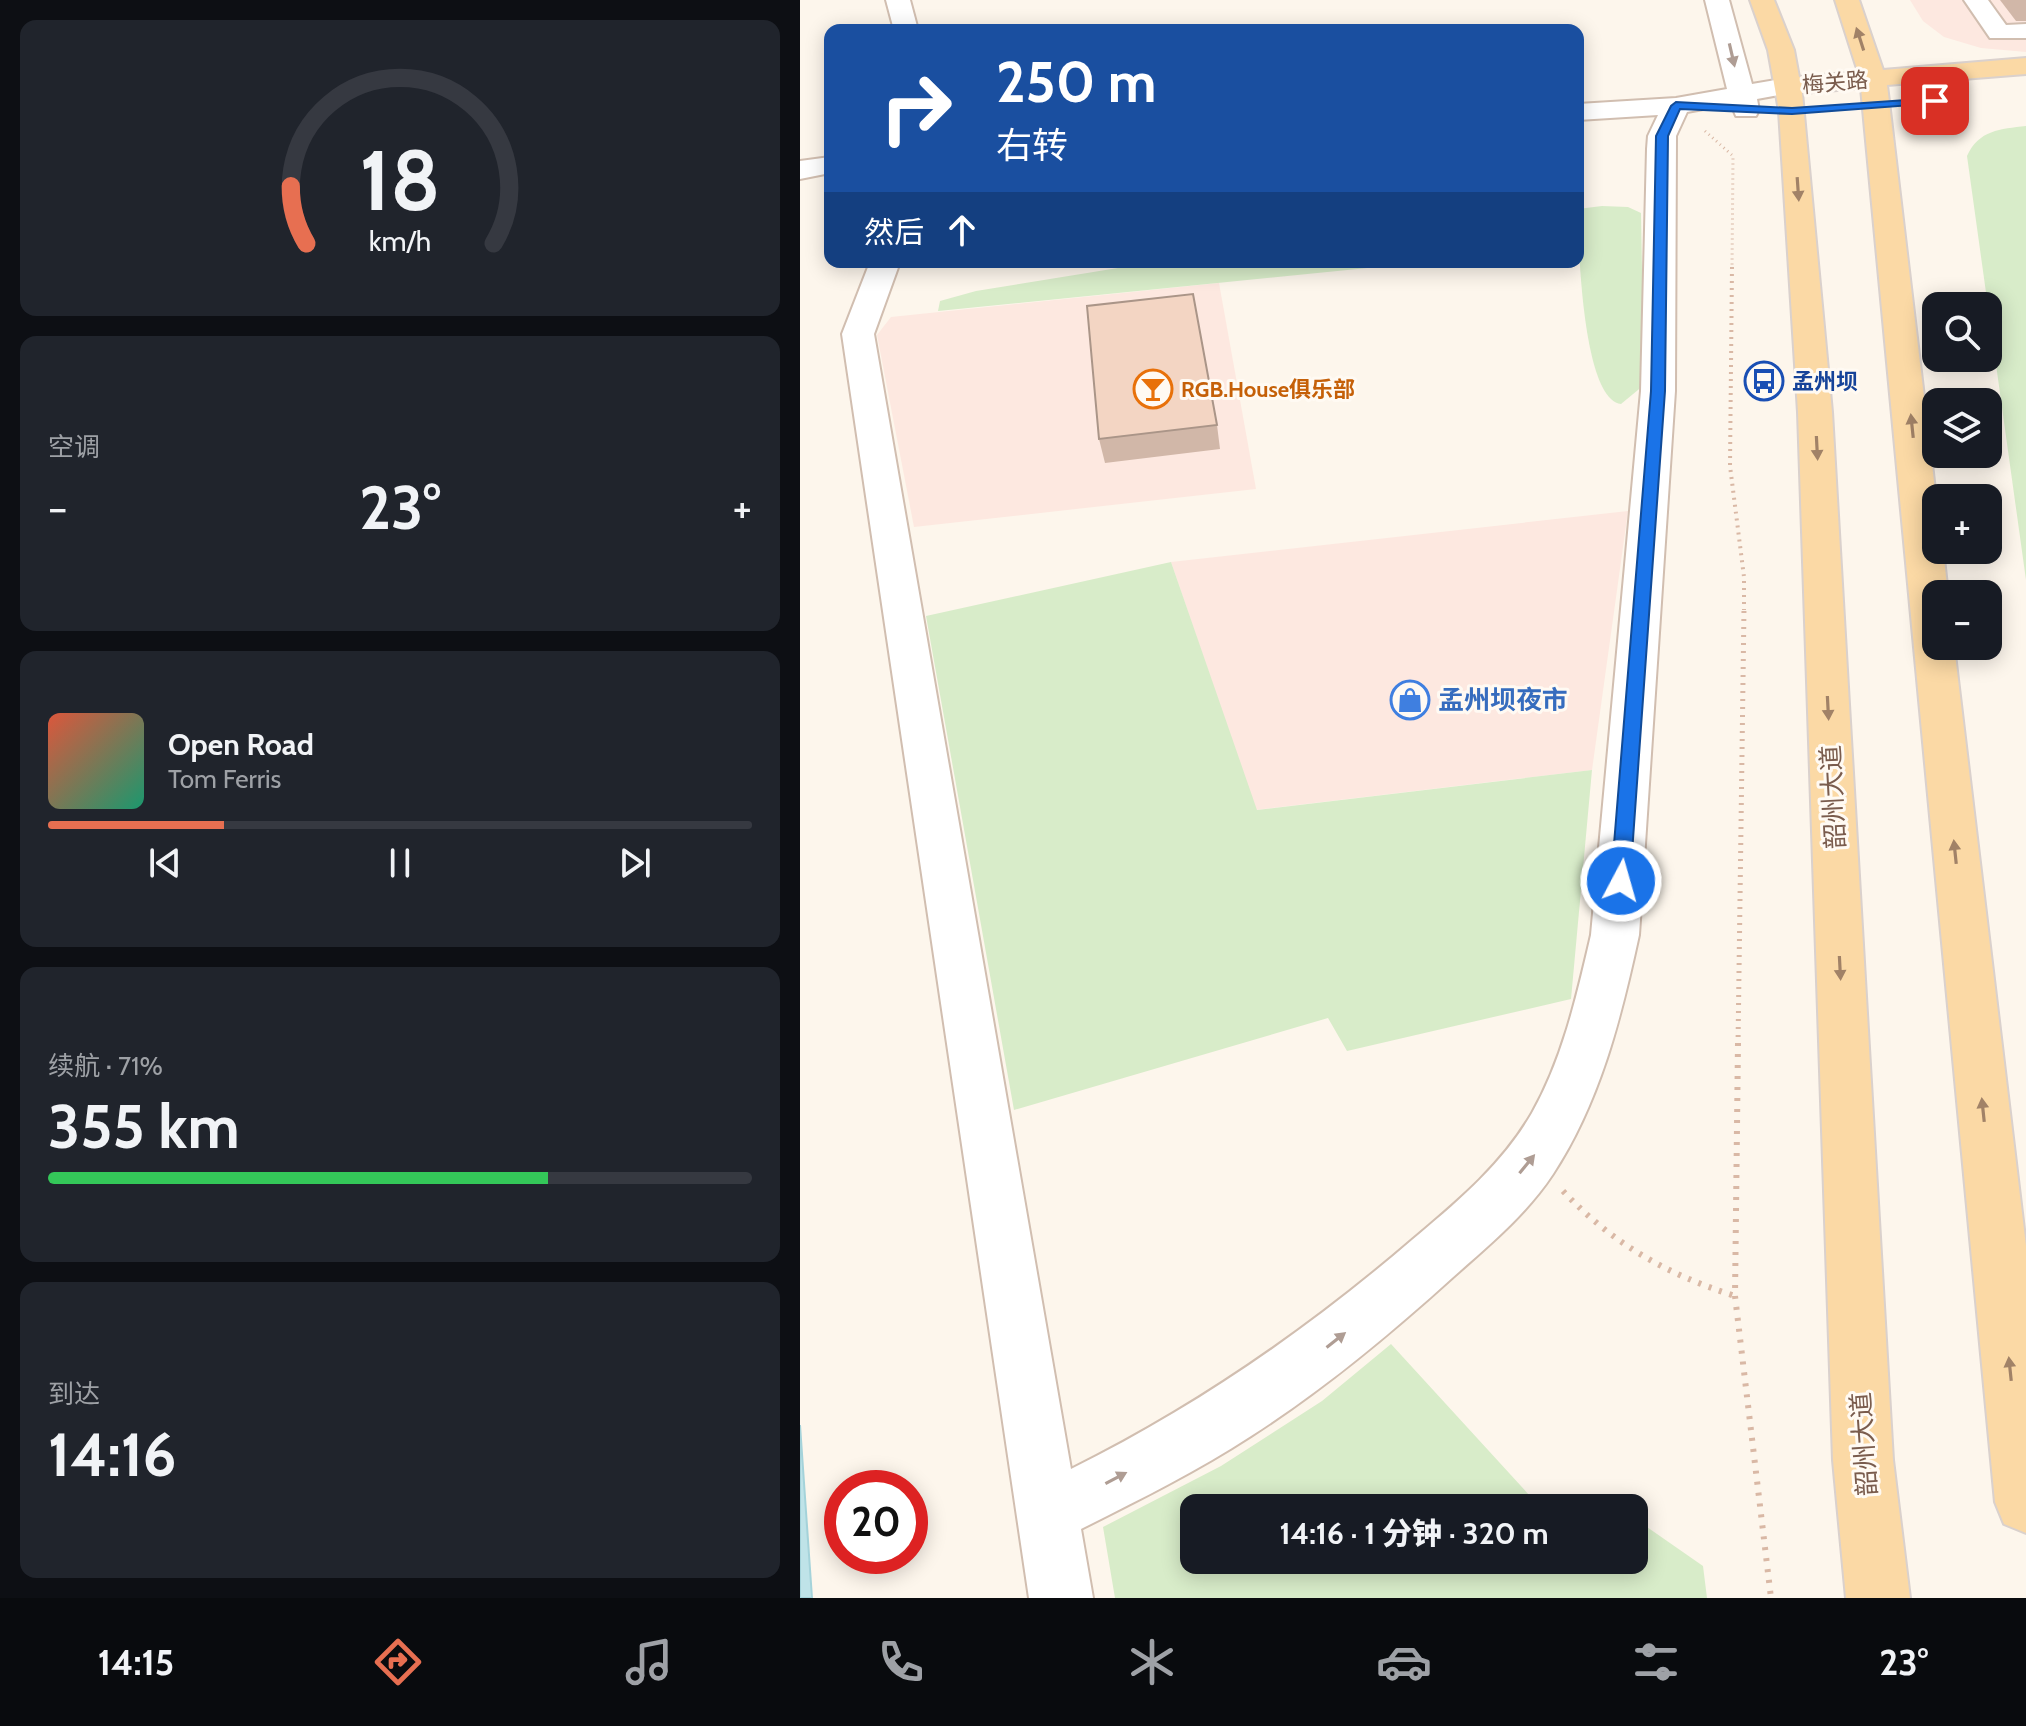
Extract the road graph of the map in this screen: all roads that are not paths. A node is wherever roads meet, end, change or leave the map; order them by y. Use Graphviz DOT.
graph roads {
  1 [pos="898,0"];
  2 [pos="1717,0"];
  3 [pos="1762,0"];
  4 [pos="1847,0"];
  5 [pos="1976,0"];
  6 [pos="904,24"];
  7 [pos="2026,31"];
  8 [pos="2026,66"];
  9 [pos="1884,96"];
  10 [pos="1790,98"];
  11 [pos="1744,102"];
  12 [pos="1584,112"];
  13 [pos="1673,114"];
  14 [pos="824,166"];
  15 [pos="800,170"];
  16 [pos="883,268"];
  17 [pos="2026,1502"];
  18 [pos="1047,1514"];
  19 [pos="1061,1598"];
  20 [pos="1878,1598"];
  1 -- 6 [label="street"];
  2 -- 11 [label="street, one-way"];
  3 -- 10 [label="main road, 韶州大道"];
  9 -- 4 [label="main road, one-way"];
  5 -- 7 [label="street"];
  8 -- 9 [label="main road, 梅关路"];
  9 -- 10 [label="main road, 梅关路"];
  17 -- 9 [label="main road, one-way"];
  10 -- 11 [label="street"];
  10 -- 20 [label="main road, 韶州大道, one-way"];
  11 -- 13 [label="street"];
  12 -- 13 [label="street"];
  18 -- 13 [label="street, one-way"];
  14 -- 15 [label="street"];
  16 -- 18 [label="street"];
  18 -- 19 [label="street"];
}
